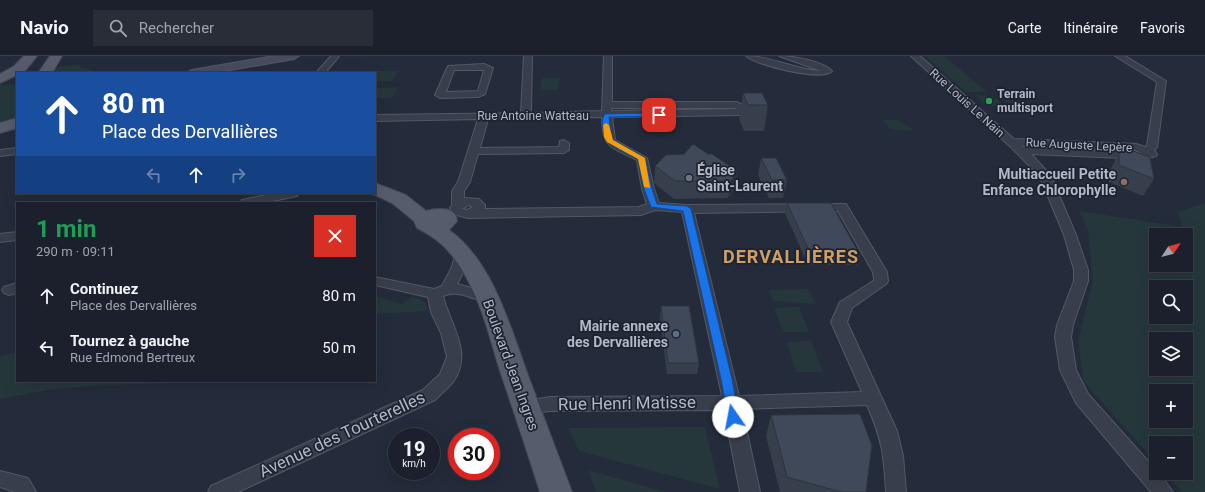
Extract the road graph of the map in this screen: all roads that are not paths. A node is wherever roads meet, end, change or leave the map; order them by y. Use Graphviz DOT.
graph roads {
  1 [pos="31,56"];
  2 [pos="56,56"];
  3 [pos="279,56"];
  4 [pos="294,56"];
  5 [pos="335,56"];
  6 [pos="528,56"];
  7 [pos="608,56"];
  8 [pos="750,56"];
  9 [pos="783,56"];
  10 [pos="915,56"];
  11 [pos="1119,56"];
  12 [pos="264,61"];
  13 [pos="46,72"];
  14 [pos="198,72"];
  15 [pos="321,72"];
  16 [pos="0,81"];
  17 [pos="16,81"];
  18 [pos="440,95"];
  19 [pos="608,110"];
  20 [pos="526,116"];
  21 [pos="435,117"];
  22 [pos="484,117"];
  23 [pos="376,118"];
  24 [pos="16,123"];
  25 [pos="0,128"];
  26 [pos="564,143"];
  27 [pos="1014,146"];
  28 [pos="16,151"];
  29 [pos="473,151"];
  30 [pos="0,153"];
  31 [pos="0,160"];
  32 [pos="16,160"];
  33 [pos="376,188"];
  34 [pos="289,194"];
  35 [pos="251,202"];
  36 [pos="654,206"];
  37 [pos="687,209"];
  38 [pos="453,219"];
  39 [pos="16,236"];
  40 [pos="0,238"];
  41 [pos="376,281"];
  42 [pos="441,292"];
  43 [pos="488,297"];
  44 [pos="872,398"];
  45 [pos="730,402"];
  46 [pos="527,407"];
  47 [pos="0,479"];
  48 [pos="26,492"];
  49 [pos="218,492"];
  50 [pos="556,492"];
  51 [pos="750,492"];
  52 [pos="896,492"];
  53 [pos="1163,492"];
  1 -- 16 [label="main road"];
  2 -- 13 [label="main road"];
  3 -- 12 [label="street"];
  4 -- 12 [label="main road"];
  5 -- 15 [label="street"];
  6 -- 20 [label="street"];
  7 -- 19 [label="street"];
  8 -- 9 [label="street"];
  10 -- 27 [label="street, Rue Louis Le Nain"];
  11 -- 27 [label="street, Rue Auguste Lepère"];
  12 -- 14 [label="main road"];
  16 -- 17 [label="main road"];
  18 -- 18 [label="street"];
  18 -- 21 [label="street"];
  19 -- 19 [label="street, Rue Antoine Watteau"];
  19 -- 20 [label="street, Rue Antoine Watteau"];
  19 -- 36 [label="street"];
  20 -- 22 [label="street, Rue Antoine Watteau"];
  21 -- 22 [label="street, Rue Antoine Watteau"];
  21 -- 23 [label="street, Rue Antoine Watteau"];
  22 -- 29 [label="street"];
  24 -- 25 [label="main road"];
  26 -- 29 [label="street"];
  27 -- 53 [label="street, Rue Louis Le Nain"];
  28 -- 30 [label="street"];
  29 -- 38 [label="street"];
  31 -- 32 [label="street"];
  33 -- 38 [label="main road, Boulevard Jean Ingres"];
  34 -- 35 [label="street"];
  36 -- 37 [label="street"];
  36 -- 38 [label="street"];
  37 -- 44 [label="street"];
  37 -- 45 [label="street"];
  38 -- 42 [label="street"];
  38 -- 43 [label="main road, Boulevard Jean Ingres"];
  39 -- 40 [label="street"];
  41 -- 42 [label="street"];
  42 -- 43 [label="street"];
  42 -- 49 [label="street, Avenue des Tourterelles"];
  43 -- 46 [label="main road, Boulevard Jean Ingres"];
  44 -- 45 [label="street, Rue Henri Matisse"];
  44 -- 52 [label="street"];
  45 -- 46 [label="street, Rue Henri Matisse"];
  45 -- 51 [label="street"];
  46 -- 50 [label="main road, Boulevard Jean Ingres"];
  47 -- 48 [label="street"];
}
